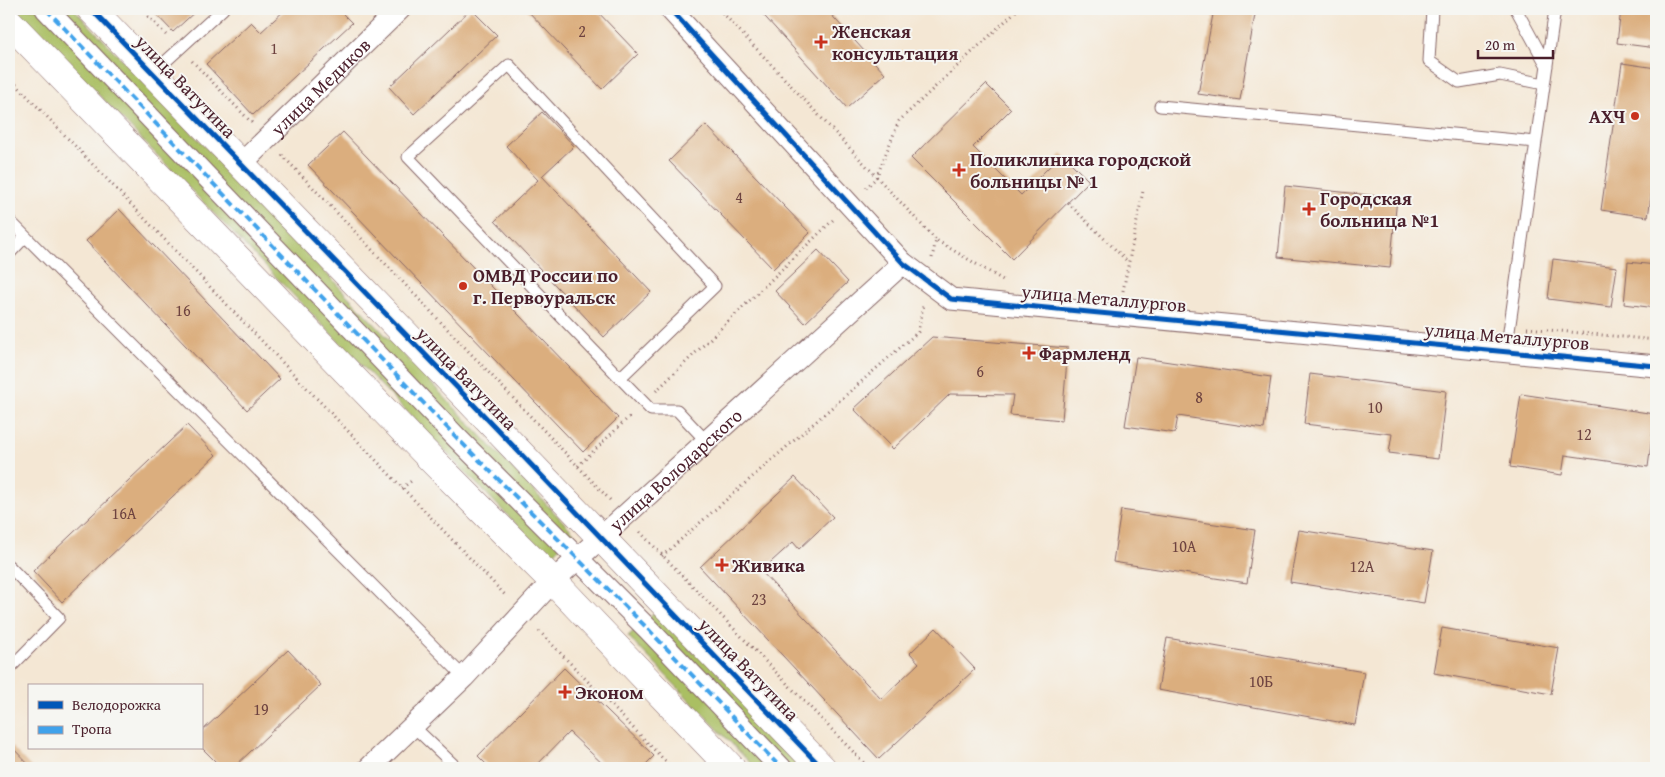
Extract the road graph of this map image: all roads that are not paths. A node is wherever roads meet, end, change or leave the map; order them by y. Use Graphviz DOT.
graph roads {
  1 [pos="46,9"];
  2 [pos="91,9"];
  3 [pos="223,9"];
  4 [pos="400,9"];
  5 [pos="670,9"];
  6 [pos="1432,9"];
  7 [pos="1516,9"];
  8 [pos="1555,9"];
  9 [pos="9,22"];
  10 [pos="1547,66"];
  11 [pos="153,73"];
  12 [pos="1544,84"];
  13 [pos="1160,106"];
  14 [pos="1536,142"];
  15 [pos="241,164"];
  16 [pos="9,220"];
  17 [pos="26,237"];
  18 [pos="9,254"];
  19 [pos="903,263"];
  20 [pos="1506,352"];
  21 [pos="1656,366"];
  22 [pos="620,378"];
  23 [pos="707,442"];
  24 [pos="602,538"];
  25 [pos="578,559"];
  26 [pos="9,566"];
  27 [pos="553,582"];
  28 [pos="9,668"];
  29 [pos="464,677"];
  30 [pos="413,726"];
  31 [pos="369,768"];
  32 [pos="457,768"];
  33 [pos="731,768"];
  34 [pos="781,768"];
  35 [pos="822,768"];
  1 -- 25 [label="street"];
  2 -- 11 [label="street, улица Ватутина"];
  3 -- 11 [label="lane"];
  4 -- 15 [label="street, улица Медиков"];
  5 -- 19 [label="street, улица Металлургов"];
  6 -- 12 [label="lane"];
  7 -- 10 [label="lane"];
  8 -- 10 [label="lane"];
  9 -- 27 [label="street"];
  10 -- 12 [label="lane"];
  11 -- 15 [label="street, улица Ватутина"];
  12 -- 14 [label="lane"];
  13 -- 14 [label="lane"];
  14 -- 20 [label="lane"];
  15 -- 24 [label="street, улица Ватутина"];
  16 -- 17 [label="lane"];
  17 -- 18 [label="lane"];
  17 -- 29 [label="lane"];
  19 -- 20 [label="street, улица Металлургов"];
  19 -- 23 [label="street, улица Володарского"];
  20 -- 21 [label="street, улица Металлургов"];
  22 -- 22 [label="lane"];
  22 -- 23 [label="lane"];
  23 -- 24 [label="street, улица Володарского"];
  24 -- 25 [label="street, улица Володарского"];
  24 -- 35 [label="street, улица Ватутина"];
  25 -- 27 [label="street, улица Володарского"];
  25 -- 34 [label="street"];
  26 -- 28 [label="lane"];
  27 -- 29 [label="street, улица Володарского"];
  27 -- 33 [label="street"];
  29 -- 30 [label="street, улица Володарского"];
  30 -- 31 [label="street, улица Володарского"];
  30 -- 32 [label="lane"];
}
